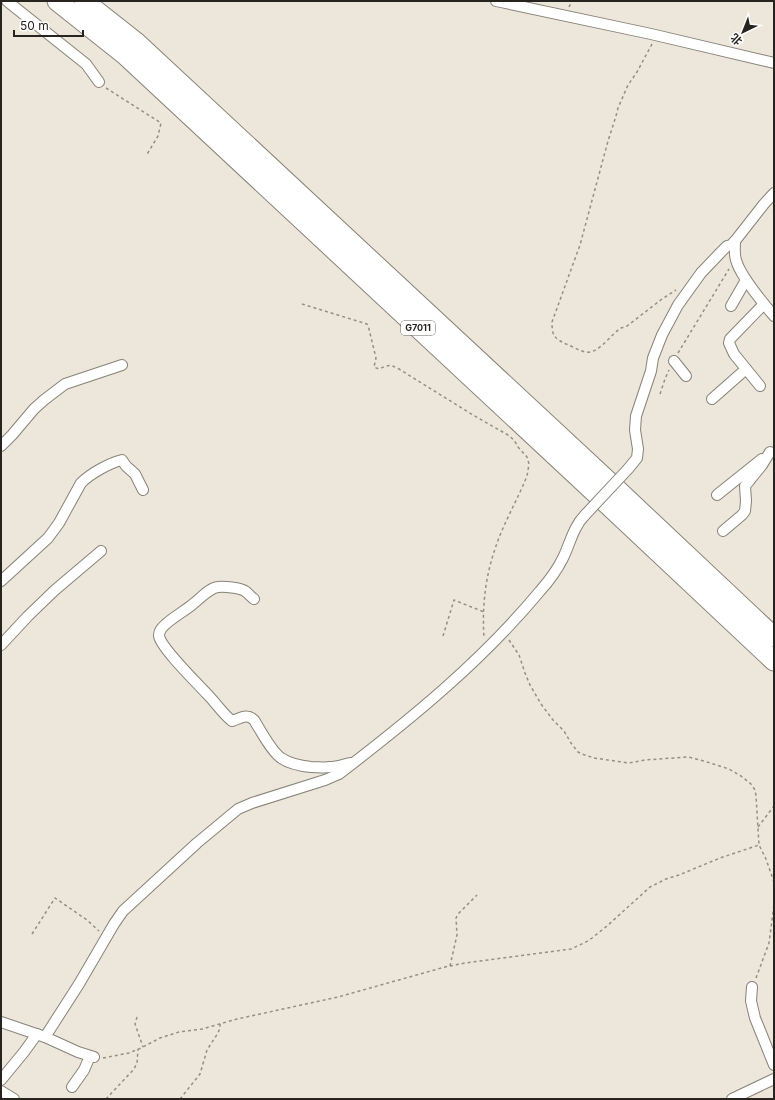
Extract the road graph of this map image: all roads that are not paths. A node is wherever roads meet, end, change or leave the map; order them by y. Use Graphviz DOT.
graph roads {
  1 [pos="7,1"];
  2 [pos="57,1"];
  3 [pos="84,1"];
  4 [pos="496,1"];
  5 [pos="774,63"];
  6 [pos="99,82"];
  7 [pos="774,193"];
  8 [pos="735,241"];
  9 [pos="746,280"];
  10 [pos="764,304"];
  11 [pos="731,306"];
  12 [pos="774,316"];
  13 [pos="674,361"];
  14 [pos="122,365"];
  15 [pos="746,369"];
  16 [pos="686,376"];
  17 [pos="760,386"];
  18 [pos="712,399"];
  19 [pos="1,446"];
  20 [pos="772,451"];
  21 [pos="143,490"];
  22 [pos="717,495"];
  23 [pos="724,531"];
  24 [pos="101,551"];
  25 [pos="1,581"];
  26 [pos="254,599"];
  27 [pos="774,637"];
  28 [pos="1,645"];
  29 [pos="774,661"];
  30 [pos="354,763"];
  31 [pos="752,987"];
  32 [pos="1,1022"];
  33 [pos="41,1035"];
  34 [pos="774,1065"];
  35 [pos="774,1078"];
  36 [pos="1,1080"];
  37 [pos="72,1087"];
  38 [pos="1,1091"];
  39 [pos="14,1099"];
  40 [pos="732,1099"];
  1 -- 6 [label="street"];
  2 -- 29 [label="highway, G7011"];
  3 -- 27 [label="highway, G7011"];
  4 -- 5 [label="street"];
  7 -- 8 [label="street"];
  8 -- 9 [label="street"];
  8 -- 30 [label="street, bridge"];
  9 -- 10 [label="street"];
  9 -- 11 [label="street"];
  10 -- 12 [label="street"];
  10 -- 15 [label="street"];
  13 -- 16 [label="street"];
  14 -- 19 [label="street"];
  15 -- 17 [label="street"];
  15 -- 18 [label="street"];
  20 -- 22 [label="street"];
  20 -- 23 [label="street"];
  21 -- 25 [label="street"];
  24 -- 28 [label="street"];
  26 -- 30 [label="street"];
  30 -- 33 [label="street"];
  31 -- 34 [label="street"];
  32 -- 33 [label="street"];
  33 -- 36 [label="street"];
  33 -- 37 [label="street"];
  35 -- 40 [label="street"];
  38 -- 39 [label="street"];
}
